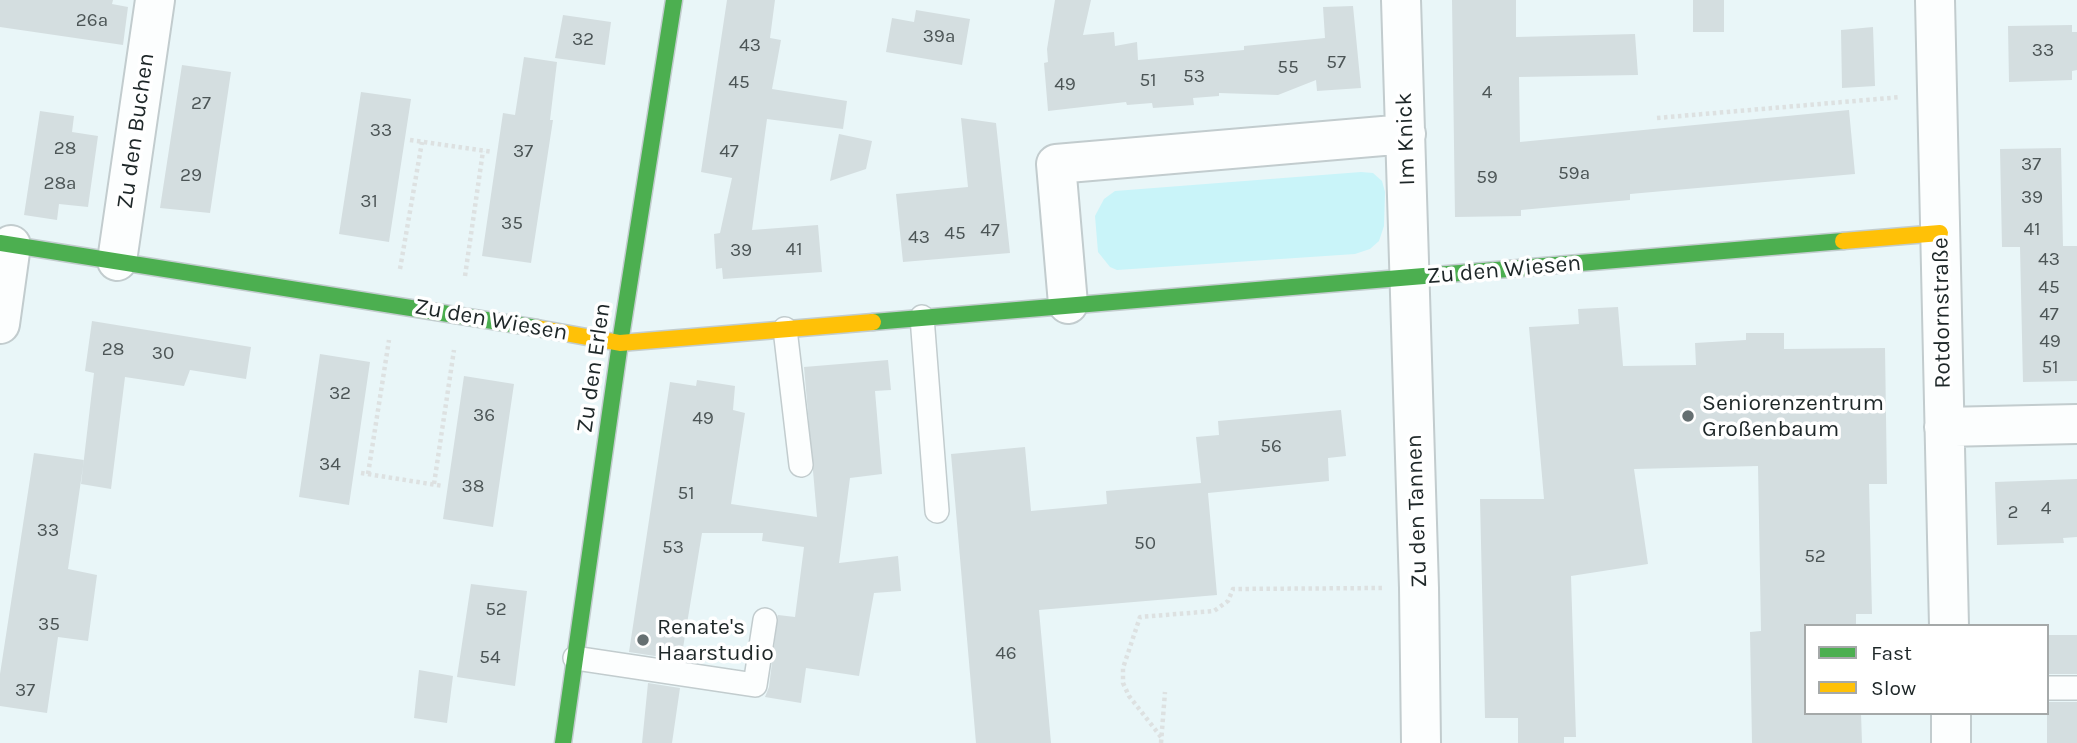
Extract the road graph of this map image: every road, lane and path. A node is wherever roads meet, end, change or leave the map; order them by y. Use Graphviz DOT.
graph roads {
  1 [pos="155,0"];
  2 [pos="674,0"];
  3 [pos="1401,0"];
  4 [pos="1935,0"];
  5 [pos="1937,94"];
  6 [pos="1657,118"];
  7 [pos="1406,134"];
  8 [pos="410,140"];
  9 [pos="422,142"];
  10 [pos="493,152"];
  11 [pos="1940,233"];
  12 [pos="6,244"];
  13 [pos="117,261"];
  14 [pos="1409,278"];
  15 [pos="394,304"];
  16 [pos="1069,304"];
  17 [pos="922,317"];
  18 [pos="0,324"];
  19 [pos="785,329"];
  20 [pos="620,343"];
  21 [pos="2077,424"];
  22 [pos="1944,427"];
  23 [pos="800,465"];
  24 [pos="361,473"];
  25 [pos="368,474"];
  26 [pos="443,486"];
  27 [pos="937,511"];
  28 [pos="1419,588"];
  29 [pos="765,620"];
  30 [pos="1949,624"];
  31 [pos="575,658"];
  32 [pos="2049,688"];
  33 [pos="2077,688"];
  34 [pos="1164,692"];
  35 [pos="1951,715"];
  36 [pos="1161,740"];
  37 [pos="563,743"];
  38 [pos="1421,743"];
  39 [pos="1951,743"];
  1 -- 13 [label="street, Zu den Buchen"];
  2 -- 20 [label="street, Zu den Erlen"];
  3 -- 7 [label="street, Im Knick"];
  4 -- 5 [label="street, Rotdornstraße"];
  5 -- 6 [label="path"];
  5 -- 11 [label="street, Rotdornstraße"];
  7 -- 14 [label="street, Im Knick"];
  7 -- 16 [label="street"];
  8 -- 9 [label="path"];
  9 -- 10 [label="path"];
  9 -- 15 [label="path"];
  11 -- 14 [label="street, Zu den Wiesen"];
  11 -- 22 [label="street, Rotdornstraße"];
  12 -- 13 [label="street, Zu den Wiesen"];
  12 -- 18 [label="street"];
  13 -- 15 [label="street, Zu den Wiesen"];
  14 -- 16 [label="street, Zu den Wiesen"];
  14 -- 28 [label="street, Zu den Tannen"];
  15 -- 20 [label="street, Zu den Wiesen"];
  15 -- 25 [label="path"];
  16 -- 17 [label="street, Zu den Wiesen"];
  17 -- 19 [label="street, Zu den Wiesen"];
  17 -- 27 [label="lane"];
  19 -- 20 [label="street, Zu den Wiesen"];
  19 -- 23 [label="lane"];
  20 -- 31 [label="street, Zu den Erlen"];
  21 -- 22 [label="street"];
  22 -- 30 [label="street, Rotdornstraße"];
  24 -- 25 [label="path"];
  25 -- 26 [label="path"];
  28 -- 36 [label="path"];
  28 -- 38 [label="street, Zu den Tannen"];
  29 -- 31 [label="lane"];
  31 -- 37 [label="street, Zu den Erlen"];
  32 -- 33 [label="lane"];
  34 -- 36 [label="path"];
  35 -- 39 [label="street"];
}
